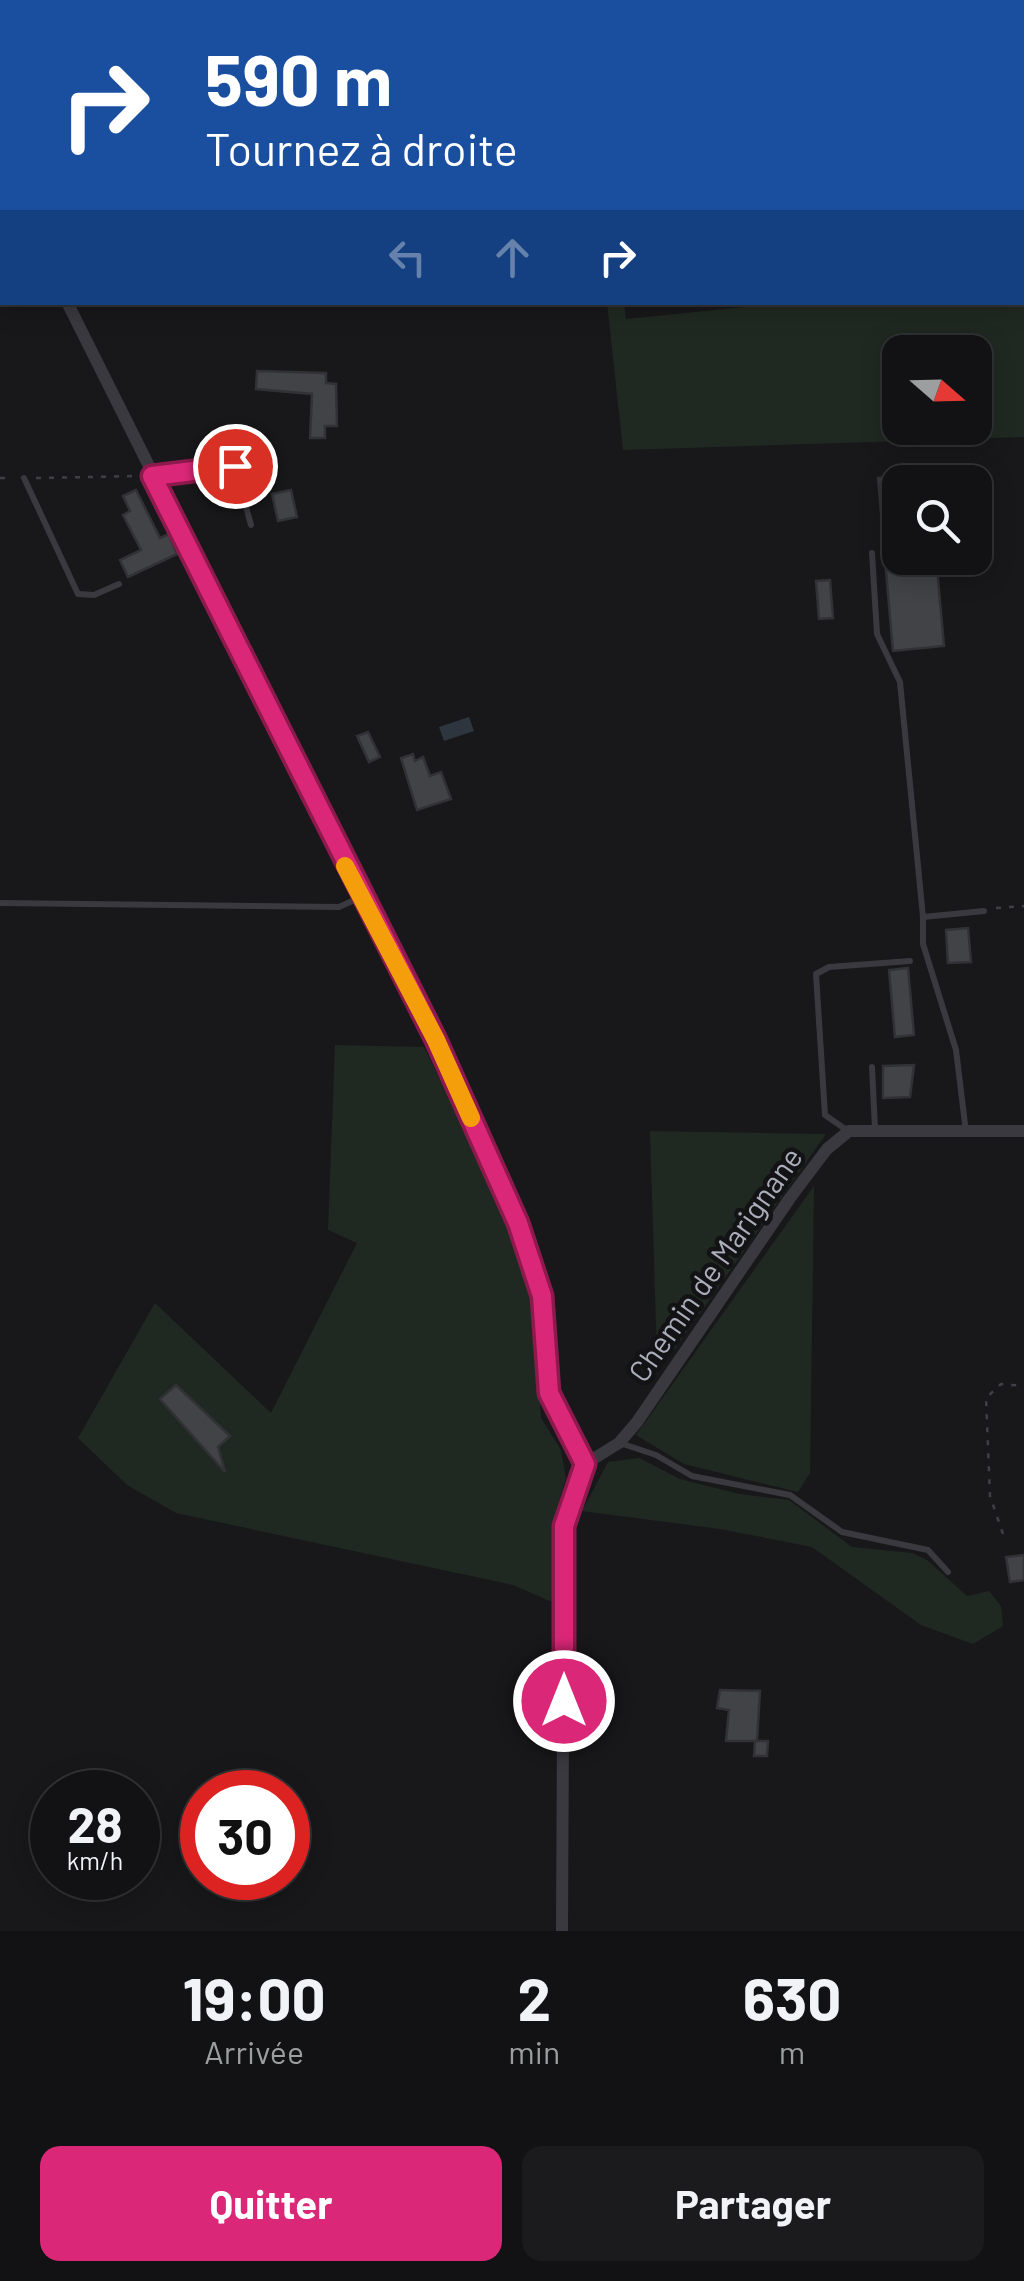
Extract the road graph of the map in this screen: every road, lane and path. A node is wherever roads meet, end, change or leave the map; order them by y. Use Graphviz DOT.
graph roads {
  1 [pos="68,305"];
  2 [pos="152,476"];
  3 [pos="0,478"];
  4 [pos="24,478"];
  5 [pos="251,525"];
  6 [pos="872,553"];
  7 [pos="119,584"];
  8 [pos="360,897"];
  9 [pos="0,903"];
  10 [pos="1024,906"];
  11 [pos="984,911"];
  12 [pos="923,917"];
  13 [pos="910,961"];
  14 [pos="872,1067"];
  15 [pos="874,1129"];
  16 [pos="849,1131"];
  17 [pos="1024,1132"];
  18 [pos="966,1134"];
  19 [pos="1024,1386"];
  20 [pos="619,1443"];
  21 [pos="585,1464"];
  22 [pos="1003,1534"];
  23 [pos="948,1572"];
  24 [pos="562,1931"];
  1 -- 2 [label="street"];
  2 -- 4 [label="path"];
  2 -- 5 [label="lane"];
  2 -- 8 [label="street"];
  3 -- 4 [label="path"];
  4 -- 7 [label="lane"];
  6 -- 12 [label="lane"];
  8 -- 9 [label="lane"];
  8 -- 21 [label="street"];
  10 -- 11 [label="path"];
  11 -- 12 [label="lane"];
  12 -- 18 [label="lane"];
  13 -- 16 [label="lane"];
  14 -- 15 [label="lane"];
  15 -- 16 [label="street"];
  15 -- 18 [label="street"];
  16 -- 20 [label="street, Chemin de Marignane"];
  17 -- 18 [label="street"];
  19 -- 22 [label="path"];
  20 -- 21 [label="street, Chemin de Marignane"];
  20 -- 23 [label="lane"];
  21 -- 24 [label="street"];
}
